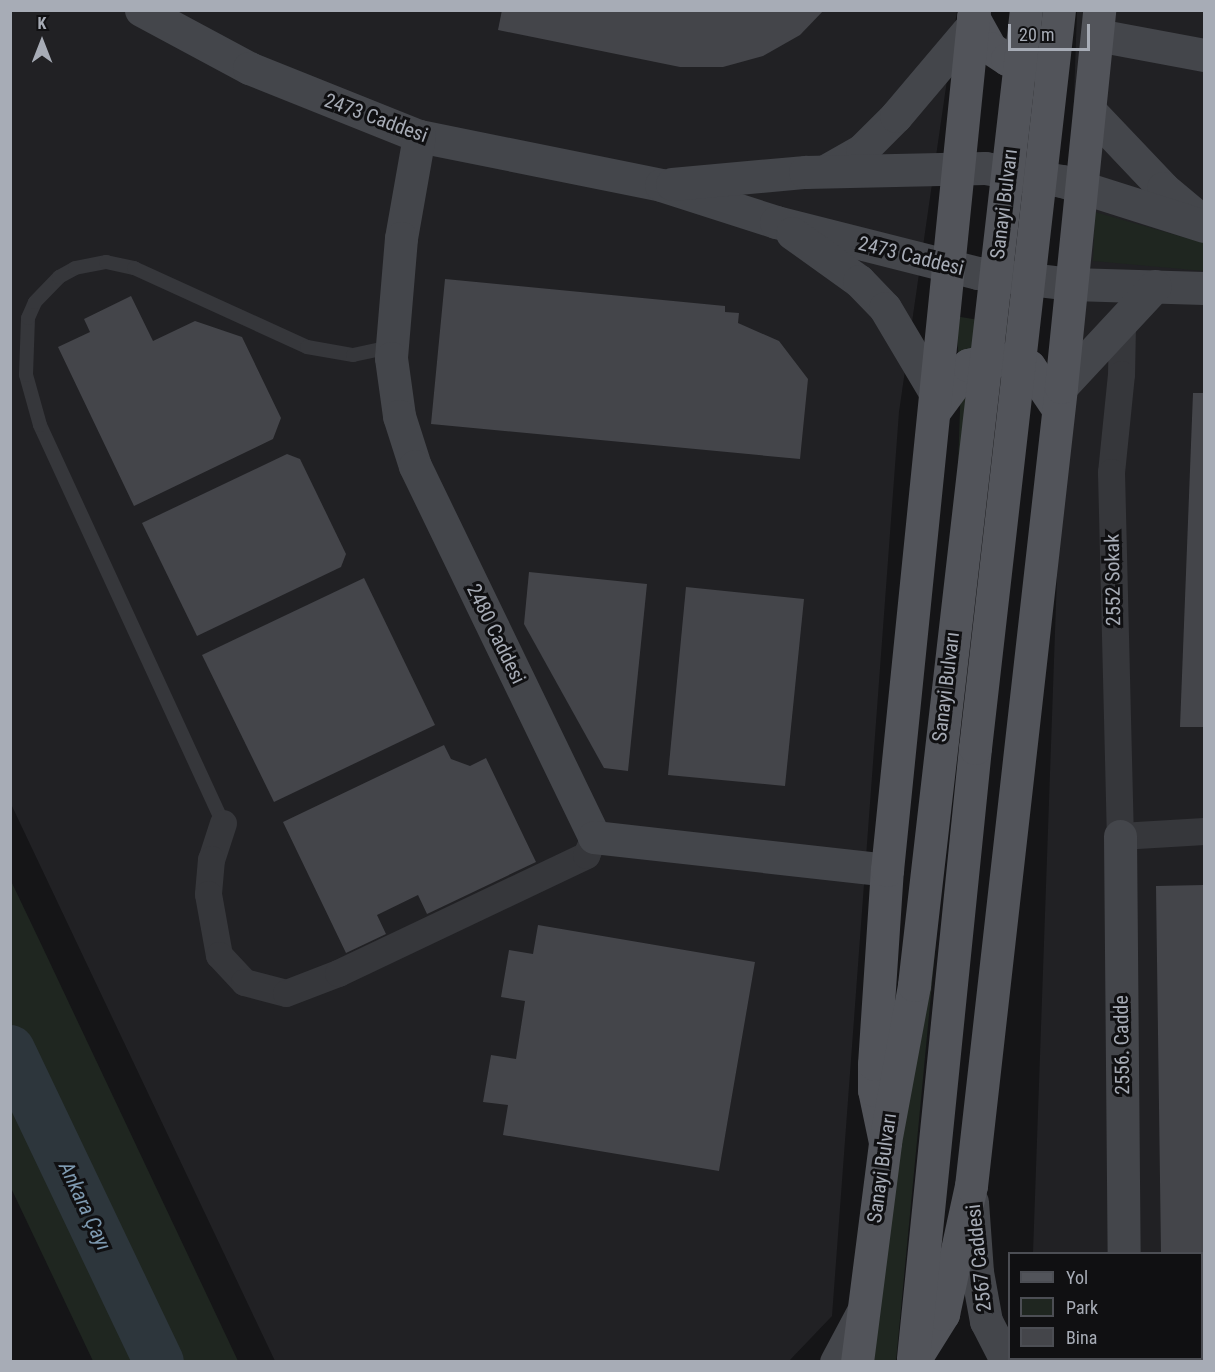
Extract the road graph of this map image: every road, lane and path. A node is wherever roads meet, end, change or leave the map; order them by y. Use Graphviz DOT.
graph roads {
  1 [pos="141,10"];
  2 [pos="1026,10"];
  3 [pos="1059,10"];
  4 [pos="973,18"];
  5 [pos="1098,23"];
  6 [pos="1204,55"];
  7 [pos="1091,112"];
  8 [pos="419,136"];
  9 [pos="957,168"];
  10 [pos="823,172"];
  11 [pos="661,185"];
  12 [pos="1082,188"];
  13 [pos="776,222"];
  14 [pos="1204,224"];
  15 [pos="948,265"];
  16 [pos="1072,284"];
  17 [pos="1155,286"];
  18 [pos="1204,288"];
  19 [pos="1122,324"];
  20 [pos="392,347"];
  21 [pos="1060,398"];
  22 [pos="935,402"];
  23 [pos="223,823"];
  24 [pos="1204,831"];
  25 [pos="1119,836"];
  26 [pos="594,837"];
  27 [pos="887,870"];
  28 [pos="885,1142"];
  29 [pos="971,1186"];
  30 [pos="1124,1252"];
  31 [pos="862,1314"];
  32 [pos="913,1360"];
  33 [pos="836,1362"];
  34 [pos="857,1362"];
  35 [pos="1007,1362"];
  1 -- 8 [label="street, 2473 Caddesi"];
  2 -- 28 [label="main road, Sanayi Bulvarı, bridge"];
  3 -- 32 [label="main road, Sanayi Bulvarı, bridge"];
  4 -- 5 [label="main road"];
  4 -- 9 [label="main road"];
  4 -- 10 [label="street"];
  5 -- 6 [label="street"];
  5 -- 7 [label="main road"];
  7 -- 12 [label="main road"];
  7 -- 14 [label="street"];
  8 -- 11 [label="street, 2473 Caddesi"];
  8 -- 20 [label="street, 2480 Caddesi"];
  9 -- 10 [label="street, 2473 Caddesi"];
  9 -- 12 [label="street, 2473 Caddesi"];
  9 -- 15 [label="main road"];
  10 -- 11 [label="street, 2473 Caddesi"];
  11 -- 13 [label="street, 2473 Caddesi"];
  12 -- 14 [label="street, 2473 Caddesi"];
  12 -- 16 [label="main road"];
  13 -- 15 [label="street, 2473 Caddesi"];
  13 -- 22 [label="street"];
  15 -- 16 [label="street, 2473 Caddesi"];
  15 -- 22 [label="main road"];
  16 -- 17 [label="street, 2473 Caddesi"];
  16 -- 21 [label="main road"];
  17 -- 18 [label="street, 2473 Caddesi"];
  17 -- 19 [label="street"];
  19 -- 21 [label="street"];
  19 -- 25 [label="street, 2552 Sokak"];
  20 -- 23 [label="lane"];
  20 -- 26 [label="street, 2480 Caddesi"];
  21 -- 22 [label="main road"];
  21 -- 29 [label="main road"];
  22 -- 27 [label="main road"];
  23 -- 26 [label="street"];
  24 -- 25 [label="street"];
  25 -- 30 [label="street, 2556. Cadde"];
  26 -- 27 [label="street"];
  27 -- 28 [label="main road"];
  28 -- 31 [label="main road, Sanayi Bulvarı"];
  29 -- 32 [label="main road"];
  29 -- 35 [label="street, 2567 Caddesi"];
  31 -- 33 [label="street"];
  31 -- 34 [label="main road, Sanayi Bulvarı"];
}
